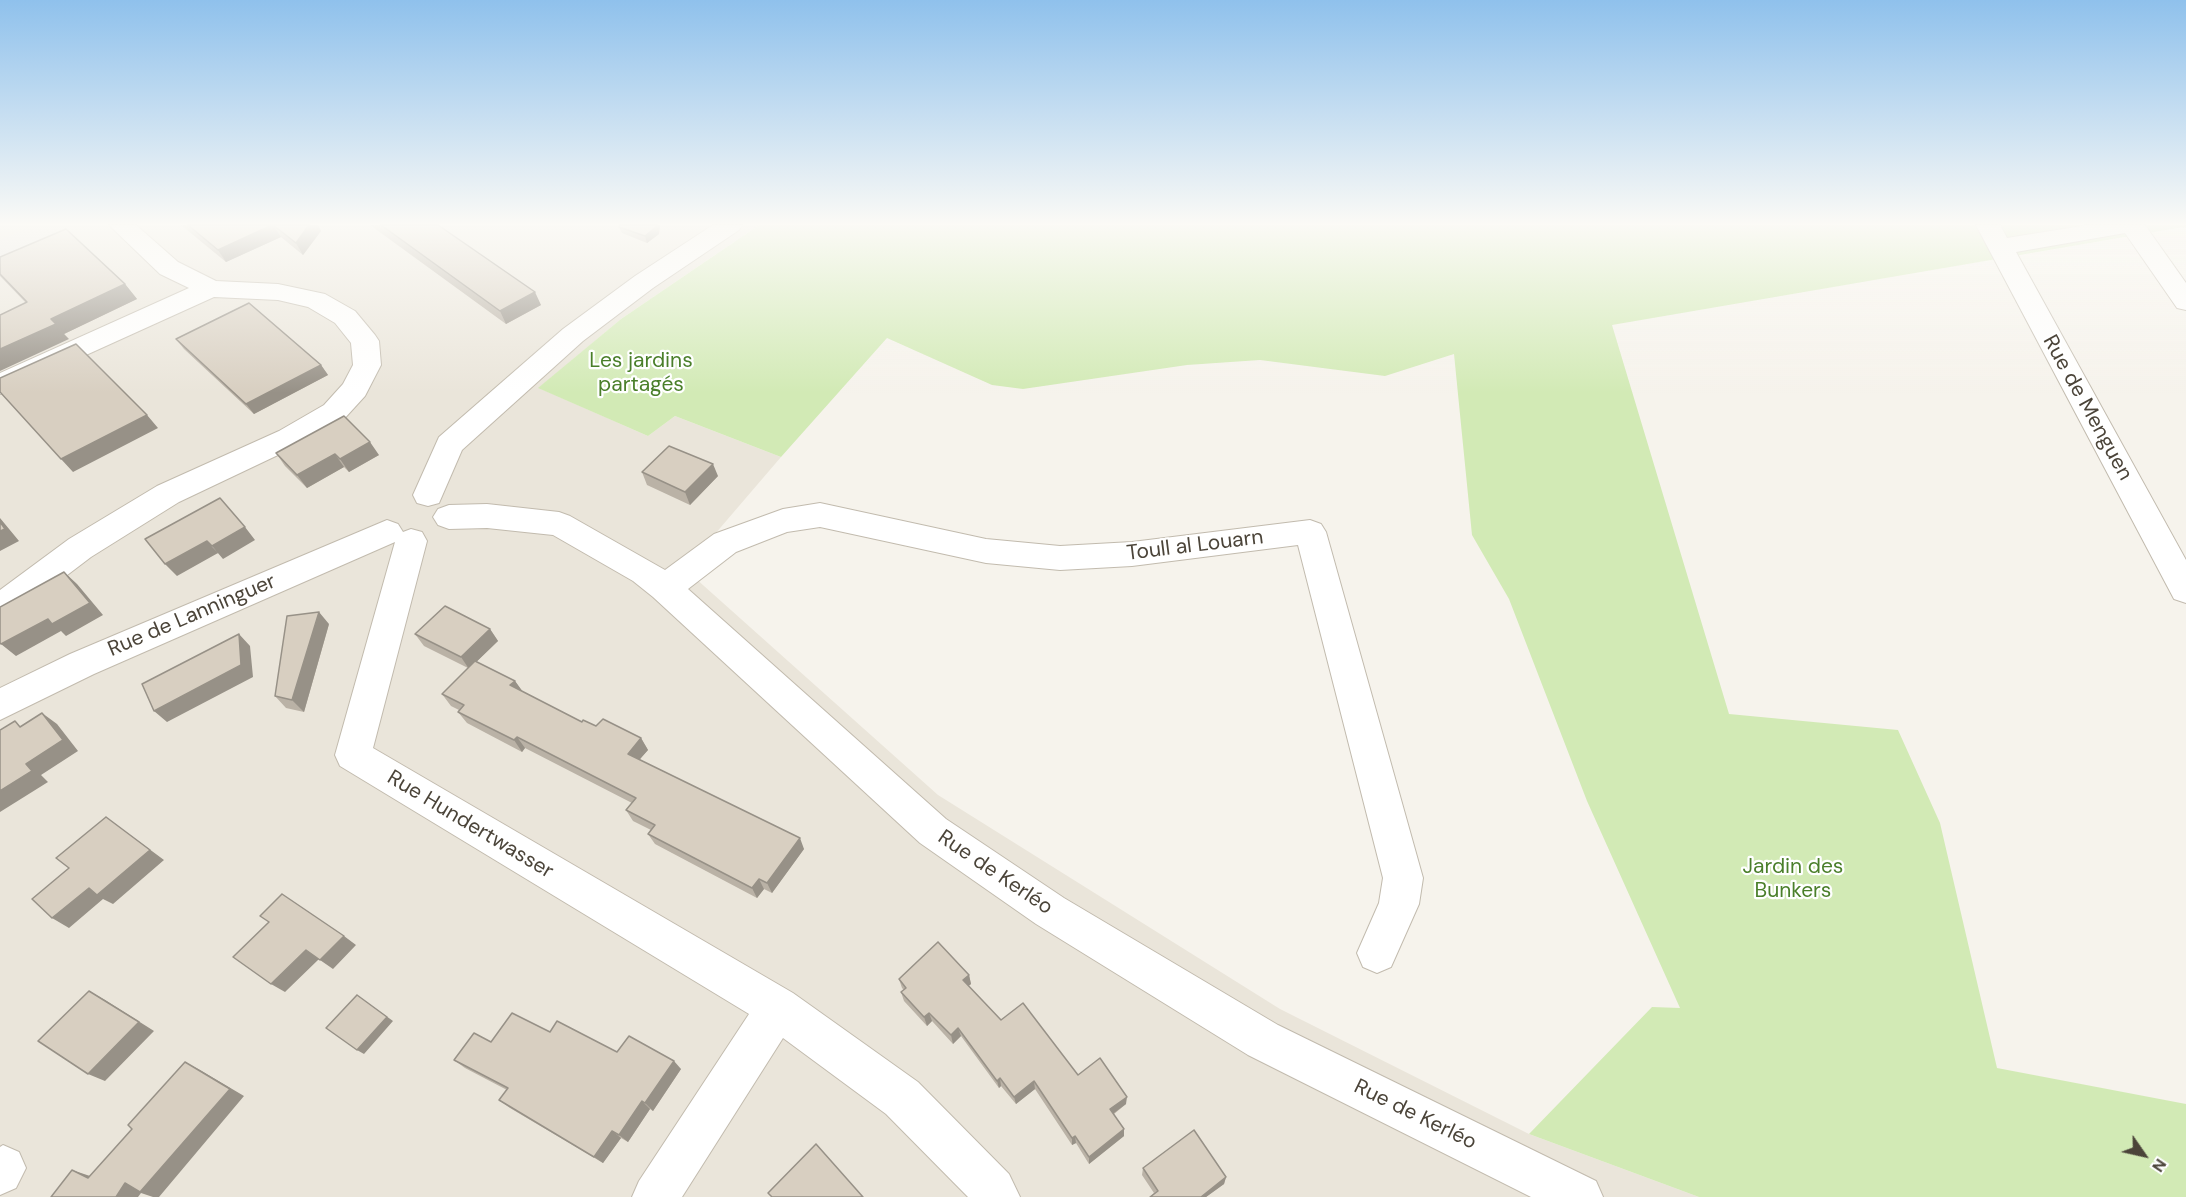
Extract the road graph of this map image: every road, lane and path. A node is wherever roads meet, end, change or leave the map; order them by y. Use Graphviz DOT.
graph roads {
  1 [pos="195,281"];
  2 [pos="646,281"];
  3 [pos="2018,281"];
  4 [pos="2171,281"];
  5 [pos="211,289"];
  6 [pos="2186,302"];
  7 [pos="0,384"];
  8 [pos="412,516"];
  9 [pos="665,588"];
  10 [pos="2186,590"];
  11 [pos="0,608"];
  12 [pos="0,705"];
  13 [pos="1377,953"];
  14 [pos="778,1008"];
  15 [pos="655,1197"];
  16 [pos="998,1197"];
  17 [pos="1580,1197"];
  1 -- 5 [label="street"];
  2 -- 8 [label="street"];
  3 -- 10 [label="street, Rue de Menguen"];
  4 -- 6 [label="street"];
  5 -- 7 [label="street"];
  5 -- 11 [label="street"];
  8 -- 9 [label="street, Rue de Kerléo"];
  8 -- 12 [label="street, Rue de Lanninguer"];
  8 -- 14 [label="street, Rue Hundertwasser"];
  9 -- 13 [label="street, Toull al Louarn"];
  9 -- 17 [label="street, Rue de Kerléo"];
  14 -- 15 [label="street"];
  14 -- 16 [label="street, Rue Hundertwasser"];
}
